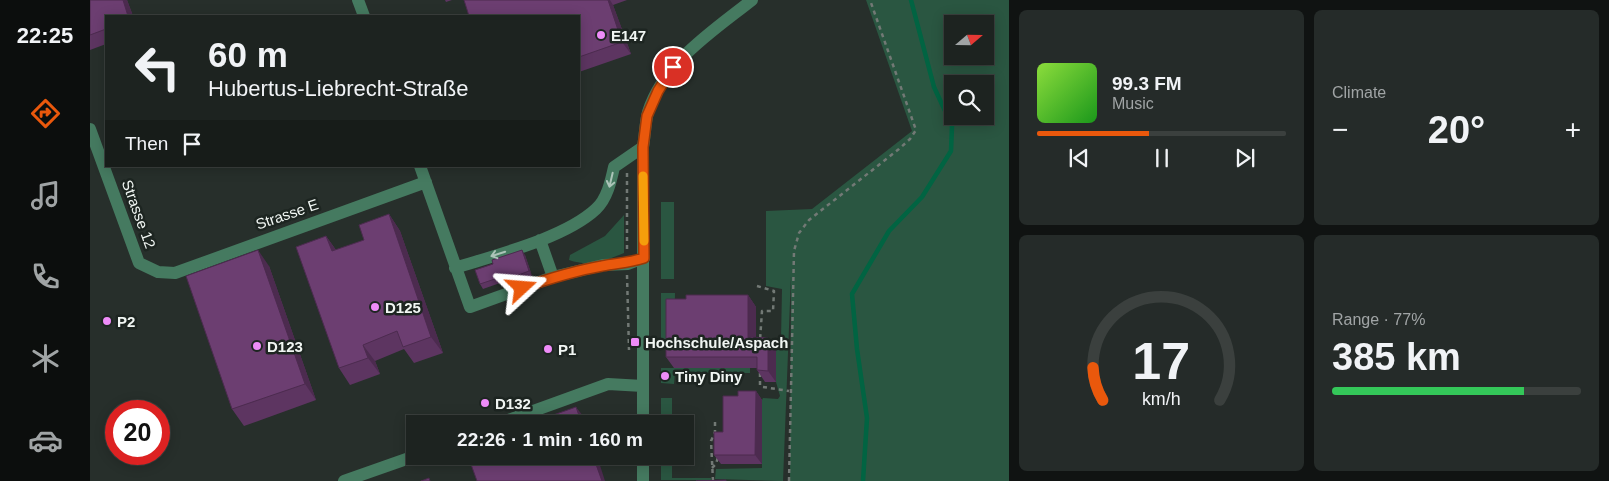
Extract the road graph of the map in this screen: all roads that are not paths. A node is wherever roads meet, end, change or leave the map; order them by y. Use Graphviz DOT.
graph roads {
  1 [pos="358,0"];
  2 [pos="752,0"];
  3 [pos="364,15"];
  4 [pos="90,129"];
  5 [pos="643,147"];
  6 [pos="420,167"];
  7 [pos="426,182"];
  8 [pos="540,240"];
  9 [pos="644,258"];
  10 [pos="455,268"];
  11 [pos="158,272"];
  12 [pos="553,277"];
  13 [pos="643,386"];
  14 [pos="522,415"];
  15 [pos="643,415"];
  16 [pos="406,459"];
  17 [pos="643,465"];
  18 [pos="344,481"];
  19 [pos="643,481"];
  1 -- 3 [label="street"];
  2 -- 5 [label="street"];
  4 -- 11 [label="street, Strasse 12"];
  5 -- 8 [label="street, one-way"];
  5 -- 9 [label="street"];
  6 -- 7 [label="street"];
  7 -- 10 [label="street"];
  7 -- 11 [label="street, Strasse E"];
  8 -- 10 [label="street, one-way"];
  8 -- 12 [label="street"];
  9 -- 12 [label="street"];
  9 -- 13 [label="street"];
  10 -- 12 [label="street"];
  13 -- 14 [label="street"];
  13 -- 15 [label="street"];
  16 -- 18 [label="street"];
  17 -- 19 [label="street"];
}
